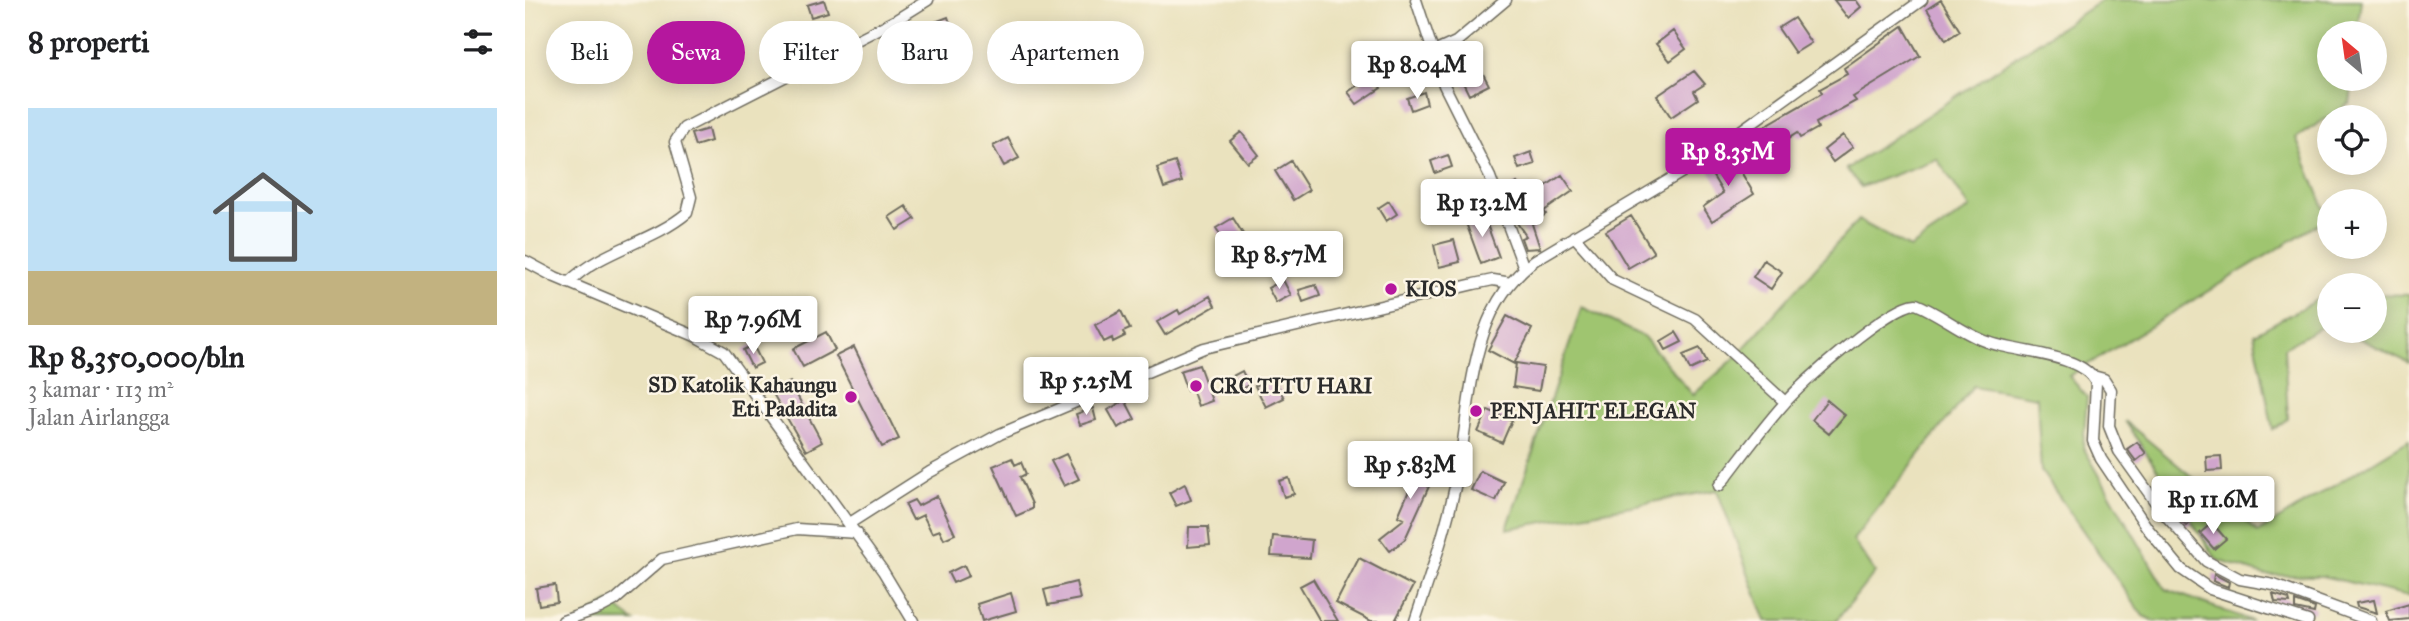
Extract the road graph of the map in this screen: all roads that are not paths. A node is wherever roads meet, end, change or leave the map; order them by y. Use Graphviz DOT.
graph roads {
  1 [pos="928,0"];
  2 [pos="1416,0"];
  3 [pos="1506,0"];
  4 [pos="1922,0"];
  5 [pos="1434,52"];
  6 [pos="1574,236"];
  7 [pos="525,261"];
  8 [pos="1524,268"];
  9 [pos="568,283"];
  10 [pos="1511,283"];
  11 [pos="2093,376"];
  12 [pos="1785,402"];
  13 [pos="1719,486"];
  14 [pos="850,523"];
  15 [pos="857,533"];
  16 [pos="563,621"];
  17 [pos="913,621"];
  18 [pos="1415,621"];
  19 [pos="2308,621"];
  20 [pos="2371,621"];
  1 -- 9 [label="street"];
  2 -- 5 [label="street"];
  3 -- 5 [label="street"];
  4 -- 6 [label="street"];
  5 -- 8 [label="street"];
  6 -- 8 [label="street"];
  6 -- 12 [label="street"];
  7 -- 9 [label="street"];
  8 -- 10 [label="street"];
  9 -- 14 [label="street"];
  10 -- 14 [label="street"];
  10 -- 18 [label="street"];
  11 -- 12 [label="street"];
  11 -- 19 [label="street"];
  11 -- 20 [label="street"];
  12 -- 13 [label="street"];
  14 -- 15 [label="street"];
  15 -- 16 [label="street"];
  15 -- 17 [label="street"];
}
